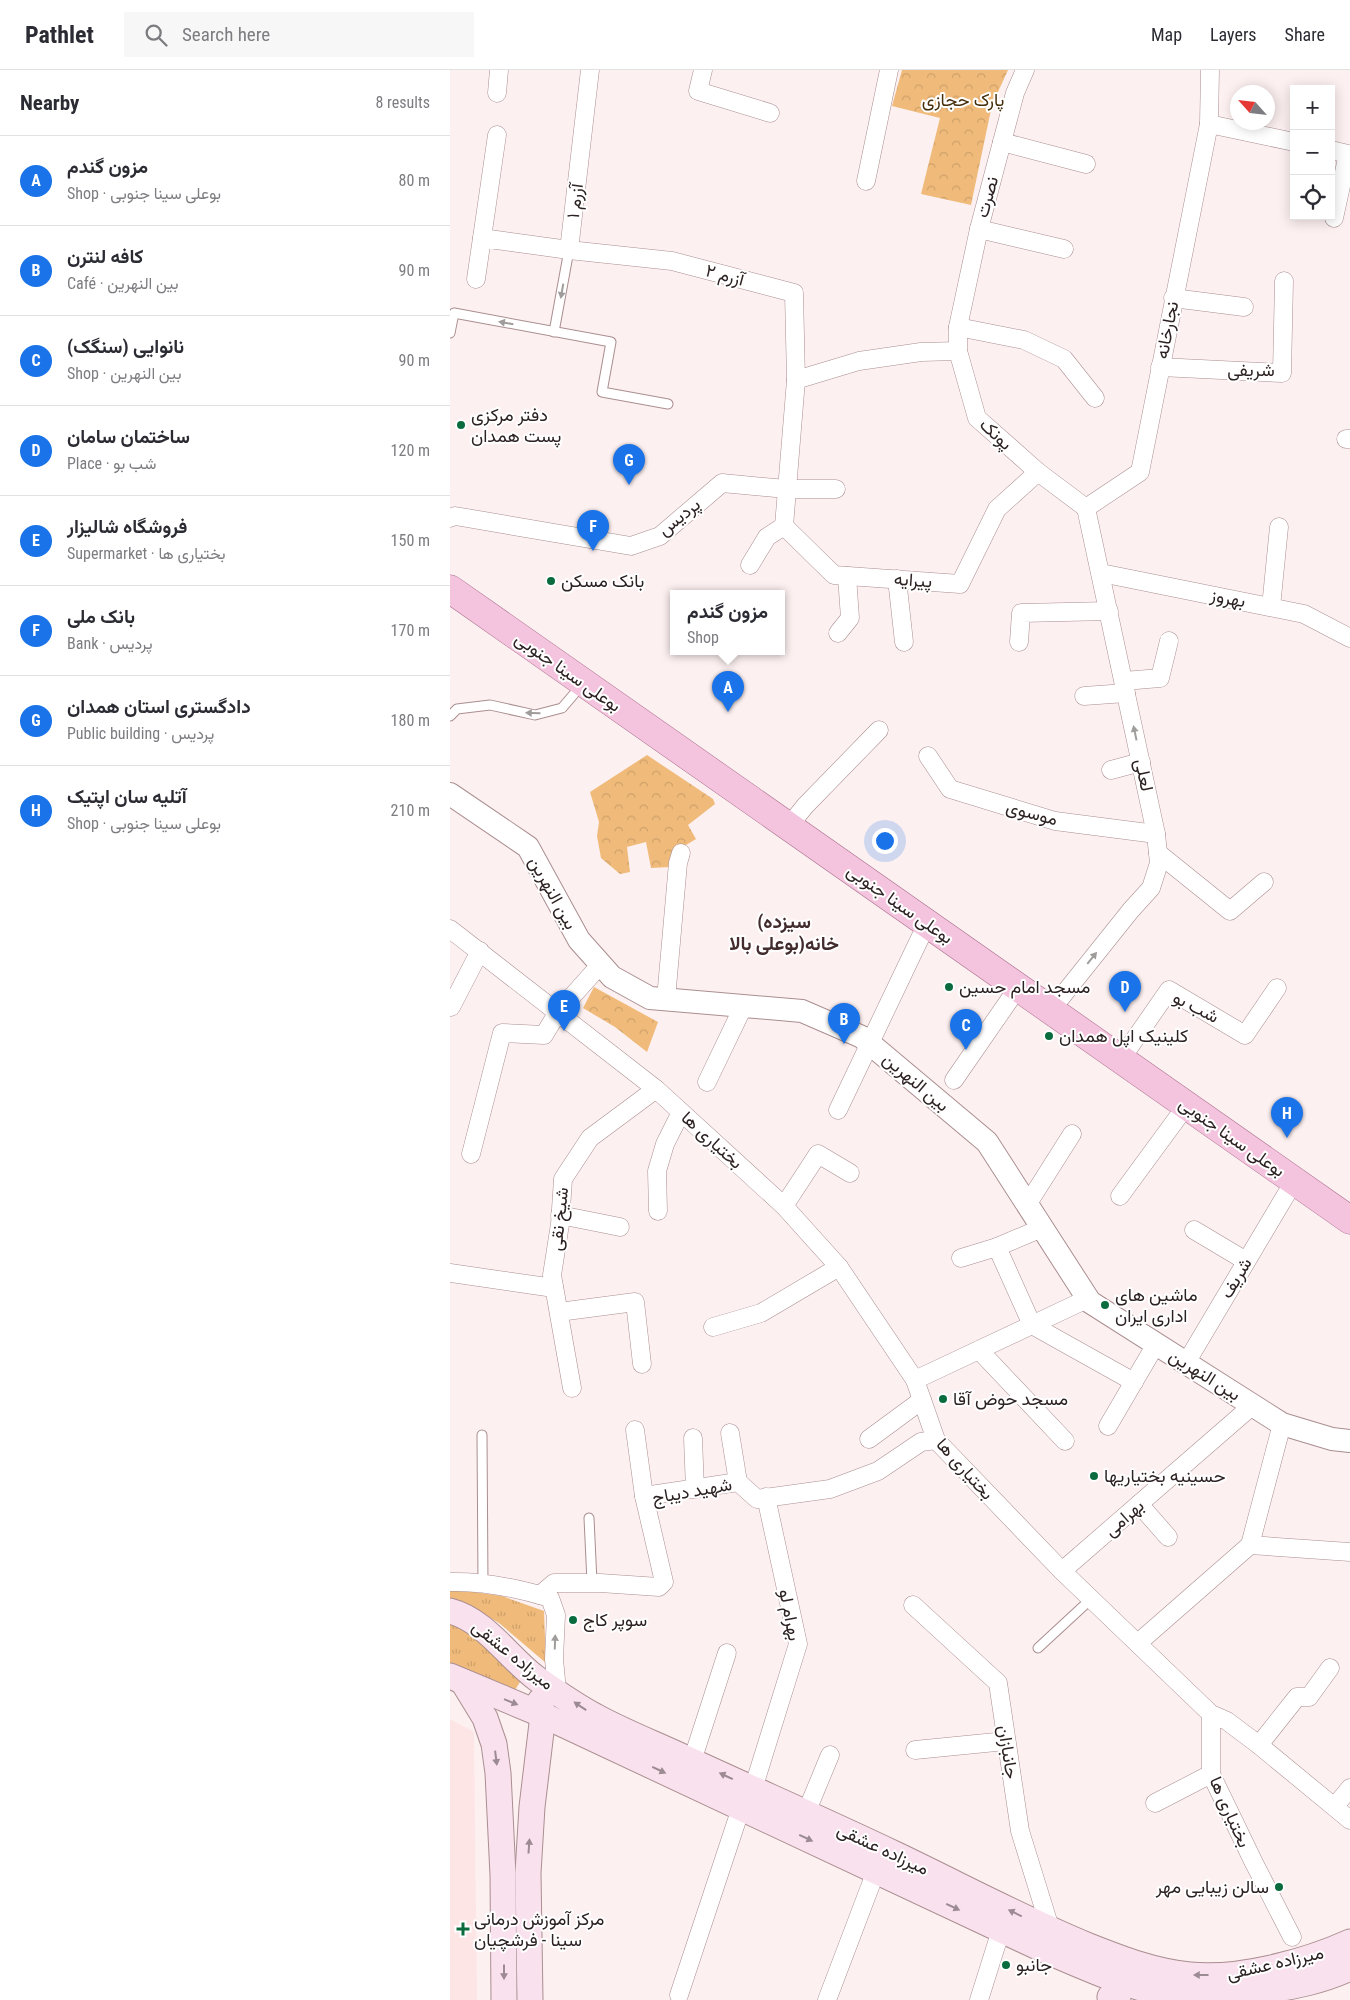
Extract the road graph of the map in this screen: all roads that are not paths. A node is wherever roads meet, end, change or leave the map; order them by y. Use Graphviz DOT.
graph roads {
  1 [pos="499,70"];
  2 [pos="590,70"];
  3 [pos="703,70"];
  4 [pos="889,70"];
  5 [pos="1025,70"];
  6 [pos="1210,70"];
  7 [pos="497,93"];
  8 [pos="770,113"];
  9 [pos="1209,124"];
  10 [pos="497,135"];
  11 [pos="1290,141"];
  12 [pos="1002,142"];
  13 [pos="1335,151"];
  14 [pos="1086,164"];
  15 [pos="866,181"];
  16 [pos="1335,213"];
  17 [pos="978,229"];
  18 [pos="482,238"];
  19 [pos="1064,249"];
  20 [pos="569,250"];
  21 [pos="476,279"];
  22 [pos="1284,281"];
  23 [pos="1174,298"];
  24 [pos="1244,308"];
  25 [pos="958,327"];
  26 [pos="554,332"];
  27 [pos="450,333"];
  28 [pos="958,351"];
  29 [pos="1160,367"];
  30 [pos="796,380"];
  31 [pos="1096,398"];
  32 [pos="668,404"];
  33 [pos="1038,472"];
  34 [pos="786,489"];
  35 [pos="836,489"];
  36 [pos="1086,508"];
  37 [pos="450,518"];
  38 [pos="784,526"];
  39 [pos="1279,528"];
  40 [pos="750,565"];
  41 [pos="1101,573"];
  42 [pos="847,576"];
  43 [pos="897,579"];
  44 [pos="450,589"];
  45 [pos="450,606"];
  46 [pos="1271,607"];
  47 [pos="1109,611"];
  48 [pos="838,633"];
  49 [pos="1350,638"];
  50 [pos="1169,641"];
  51 [pos="904,642"];
  52 [pos="1019,642"];
  53 [pos="1125,687"];
  54 [pos="574,694"];
  55 [pos="1084,696"];
  56 [pos="450,716"];
  57 [pos="879,730"];
  58 [pos="928,756"];
  59 [pos="1141,762"];
  60 [pos="1111,770"];
  61 [pos="450,794"];
  62 [pos="789,826"];
  63 [pos="1156,834"];
  64 [pos="681,853"];
  65 [pos="1158,853"];
  66 [pos="1264,882"];
  67 [pos="450,929"];
  68 [pos="920,936"];
  69 [pos="480,951"];
  70 [pos="601,964"];
  71 [pos="1277,988"];
  72 [pos="666,999"];
  73 [pos="1010,999"];
  74 [pos="744,1005"];
  75 [pos="451,1007"];
  76 [pos="1051,1010"];
  77 [pos="558,1012"];
  78 [pos="870,1043"];
  79 [pos="1121,1059"];
  80 [pos="954,1080"];
  81 [pos="707,1082"];
  82 [pos="656,1089"];
  83 [pos="838,1110"];
  84 [pos="681,1112"];
  85 [pos="1178,1117"];
  86 [pos="1072,1134"];
  87 [pos="471,1154"];
  88 [pos="850,1173"];
  89 [pos="1286,1193"];
  90 [pos="1120,1196"];
  91 [pos="1027,1205"];
  92 [pos="784,1206"];
  93 [pos="658,1212"];
  94 [pos="560,1215"];
  95 [pos="1350,1220"];
  96 [pos="620,1227"];
  97 [pos="1042,1228"];
  98 [pos="1194,1230"];
  99 [pos="1350,1237"];
  100 [pos="997,1248"];
  101 [pos="961,1258"];
  102 [pos="1246,1261"];
  103 [pos="839,1268"];
  104 [pos="450,1273"];
  105 [pos="554,1288"];
  106 [pos="1087,1299"];
  107 [pos="559,1312"];
  108 [pos="1032,1325"];
  109 [pos="713,1327"];
  110 [pos="1156,1344"];
  111 [pos="979,1350"];
  112 [pos="1186,1363"];
  113 [pos="642,1364"];
  114 [pos="915,1380"];
  115 [pos="1134,1382"];
  116 [pos="572,1388"];
  117 [pos="922,1400"];
  118 [pos="1253,1405"];
  119 [pos="1282,1424"];
  120 [pos="1108,1426"];
  121 [pos="635,1430"];
  122 [pos="730,1433"];
  123 [pos="482,1435"];
  124 [pos="693,1438"];
  125 [pos="869,1439"];
  126 [pos="936,1440"];
  127 [pos="1350,1440"];
  128 [pos="1065,1441"];
  129 [pos="738,1482"];
  130 [pos="695,1489"];
  131 [pos="644,1496"];
  132 [pos="766,1497"];
  133 [pos="1140,1504"];
  134 [pos="589,1518"];
  135 [pos="1168,1537"];
  136 [pos="1250,1545"];
  137 [pos="1350,1552"];
  138 [pos="1062,1571"];
  139 [pos="450,1582"];
  140 [pos="592,1582"];
  141 [pos="483,1584"];
  142 [pos="540,1595"];
  143 [pos="1091,1599"];
  144 [pos="913,1605"];
  145 [pos="450,1611"];
  146 [pos="1138,1643"];
  147 [pos="1038,1648"];
  148 [pos="727,1653"];
  149 [pos="1330,1668"];
  150 [pos="536,1677"];
  151 [pos="456,1679"];
  152 [pos="557,1690"];
  153 [pos="1211,1714"];
  154 [pos="543,1715"];
  155 [pos="1006,1741"];
  156 [pos="1259,1745"];
  157 [pos="914,1750"];
  158 [pos="830,1755"];
  159 [pos="692,1761"];
  160 [pos="1211,1774"];
  161 [pos="1350,1788"];
  162 [pos="747,1798"];
  163 [pos="1155,1803"];
  164 [pos="1335,1806"];
  165 [pos="806,1813"];
  166 [pos="1350,1820"];
  167 [pos="876,1871"];
  168 [pos="528,1873"];
  169 [pos="503,1875"];
  170 [pos="1001,1930"];
  171 [pos="1292,1937"];
  172 [pos="1047,1940"];
  173 [pos="1350,1942"];
  174 [pos="1350,1968"];
  175 [pos="1289,1984"];
  176 [pos="1112,1994"];
  177 [pos="679,1995"];
  178 [pos="1206,1999"];
  179 [pos="504,2000"];
  180 [pos="530,2000"];
  181 [pos="827,2000"];
  182 [pos="979,2000"];
  1 -- 7 [label="street"];
  2 -- 20 [label="street, آزرم ۱"];
  3 -- 8 [label="street"];
  4 -- 15 [label="street"];
  5 -- 12 [label="street, نصرت"];
  6 -- 9 [label="street, نجارخانه"];
  9 -- 11 [label="street"];
  9 -- 23 [label="street, نجارخانه"];
  10 -- 18 [label="street"];
  12 -- 14 [label="street"];
  12 -- 17 [label="street, نصرت"];
  13 -- 16 [label="street"];
  17 -- 19 [label="street"];
  17 -- 25 [label="street, نصرت"];
  18 -- 20 [label="street"];
  18 -- 21 [label="street"];
  20 -- 26 [label="lane, آزرم ۱, one-way"];
  20 -- 30 [label="street, آزرم ۲"];
  22 -- 29 [label="street, شریفی"];
  23 -- 24 [label="street"];
  23 -- 29 [label="street, نجارخانه"];
  25 -- 28 [label="street, پونک"];
  25 -- 31 [label="street"];
  26 -- 27 [label="lane, one-way"];
  26 -- 32 [label="lane"];
  28 -- 30 [label="street"];
  28 -- 33 [label="street, پونک"];
  29 -- 36 [label="street, نجارخانه"];
  30 -- 34 [label="street"];
  33 -- 36 [label="street, پونک"];
  33 -- 43 [label="street, پیرایه"];
  34 -- 35 [label="street, پردیس"];
  34 -- 37 [label="street, پردیس"];
  34 -- 38 [label="street"];
  36 -- 41 [label="street, لعلی"];
  38 -- 40 [label="street"];
  38 -- 42 [label="street, پیرایه"];
  39 -- 46 [label="street"];
  41 -- 46 [label="street, بهروز"];
  41 -- 47 [label="street, لعلی"];
  42 -- 43 [label="street, پیرایه"];
  42 -- 48 [label="street"];
  43 -- 51 [label="street"];
  44 -- 62 [label="main road, بوعلی سینا جنوبی"];
  45 -- 54 [label="main road, بوعلی سینا جنوبی"];
  46 -- 49 [label="street, بهروز"];
  47 -- 52 [label="street"];
  47 -- 53 [label="street, لعلی"];
  50 -- 53 [label="street"];
  53 -- 55 [label="street"];
  59 -- 53 [label="street, لعلی, one-way"];
  54 -- 56 [label="lane, one-way"];
  54 -- 68 [label="main road, بوعلی سینا جنوبی"];
  57 -- 62 [label="street"];
  58 -- 63 [label="street, موسوی"];
  59 -- 60 [label="street"];
  59 -- 63 [label="street, لعلی"];
  61 -- 70 [label="street, بین النهرین"];
  62 -- 76 [label="main road, بوعلی سینا جنوبی"];
  63 -- 65 [label="street, لعلی"];
  64 -- 72 [label="street"];
  65 -- 66 [label="street"];
  76 -- 65 [label="street, لعلی, one-way"];
  67 -- 69 [label="street, بختیاری ها"];
  68 -- 73 [label="main road, بوعلی سینا جنوبی"];
  68 -- 78 [label="street"];
  69 -- 75 [label="street"];
  69 -- 77 [label="street, بختیاری ها"];
  70 -- 72 [label="street, بین النهرین"];
  70 -- 77 [label="street"];
  71 -- 79 [label="street, شب بو"];
  72 -- 74 [label="street, بین النهرین"];
  73 -- 80 [label="street"];
  73 -- 85 [label="main road, بوعلی سینا جنوبی"];
  74 -- 78 [label="street, بین النهرین"];
  74 -- 81 [label="street"];
  76 -- 79 [label="main road, بوعلی سینا جنوبی"];
  77 -- 82 [label="street, بختیاری ها"];
  77 -- 87 [label="street"];
  78 -- 83 [label="street"];
  78 -- 91 [label="street, بین النهرین"];
  79 -- 95 [label="main road, بوعلی سینا جنوبی"];
  82 -- 84 [label="street, بختیاری ها"];
  82 -- 94 [label="street, شیخ نقی"];
  84 -- 92 [label="street, بختیاری ها"];
  84 -- 93 [label="street"];
  85 -- 89 [label="main road, بوعلی سینا جنوبی"];
  85 -- 90 [label="street"];
  86 -- 91 [label="street"];
  88 -- 92 [label="street"];
  89 -- 99 [label="main road, بوعلی سینا جنوبی"];
  89 -- 102 [label="street, شریف"];
  91 -- 97 [label="street, بین النهرین"];
  92 -- 103 [label="street, بختیاری ها"];
  94 -- 96 [label="street"];
  94 -- 105 [label="street, شیخ نقی"];
  97 -- 100 [label="street"];
  97 -- 106 [label="street, بین النهرین"];
  98 -- 102 [label="street"];
  100 -- 101 [label="street"];
  100 -- 108 [label="street"];
  102 -- 112 [label="street, شریف"];
  103 -- 109 [label="street"];
  103 -- 114 [label="street, بختیاری ها"];
  104 -- 105 [label="street"];
  105 -- 107 [label="street, شیخ نقی"];
  106 -- 108 [label="street"];
  106 -- 110 [label="street, بین النهرین"];
  107 -- 113 [label="street"];
  107 -- 116 [label="street, شیخ نقی"];
  108 -- 111 [label="street"];
  108 -- 115 [label="street"];
  110 -- 112 [label="street, بین النهرین"];
  110 -- 115 [label="street"];
  111 -- 114 [label="street"];
  111 -- 128 [label="street"];
  112 -- 118 [label="street, بین النهرین"];
  114 -- 117 [label="street, بختیاری ها"];
  115 -- 120 [label="street"];
  117 -- 125 [label="street"];
  117 -- 126 [label="street, بختیاری ها"];
  118 -- 119 [label="street, بین النهرین"];
  118 -- 133 [label="street, بهرامی"];
  119 -- 127 [label="street, بین النهرین"];
  119 -- 136 [label="street"];
  121 -- 131 [label="street"];
  122 -- 129 [label="street"];
  123 -- 141 [label="lane"];
  124 -- 130 [label="street"];
  126 -- 132 [label="street, شهید دیباج"];
  126 -- 138 [label="street, بختیاری ها"];
  129 -- 130 [label="street, شهید دیباج"];
  129 -- 132 [label="street, شهید دیباج"];
  130 -- 131 [label="street, شهید دیباج"];
  131 -- 140 [label="street, شهید دیباج"];
  132 -- 162 [label="street, بهرام لو"];
  133 -- 135 [label="street"];
  133 -- 138 [label="street, بهرامی"];
  134 -- 140 [label="lane"];
  136 -- 137 [label="street"];
  136 -- 146 [label="street"];
  138 -- 143 [label="street, بختیاری ها"];
  139 -- 141 [label="street"];
  140 -- 142 [label="street, شهید دیباج"];
  141 -- 142 [label="street"];
  152 -- 142 [label="street, one-way"];
  143 -- 146 [label="street, بختیاری ها"];
  143 -- 147 [label="lane"];
  144 -- 155 [label="street, جانبازان"];
  145 -- 150 [label="main road, میرزاده عشقی"];
  146 -- 153 [label="street, بختیاری ها"];
  148 -- 159 [label="street"];
  149 -- 156 [label="street"];
  150 -- 152 [label="main road, میرزاده عشقی"];
  150 -- 154 [label="main road"];
  151 -- 154 [label="main road, میرزاده عشقی, one-way"];
  151 -- 169 [label="main road, one-way"];
  159 -- 152 [label="main road, میرزاده عشقی, one-way"];
  153 -- 156 [label="street"];
  153 -- 160 [label="street, بختیاری ها"];
  154 -- 162 [label="main road, میرزاده عشقی, one-way"];
  168 -- 154 [label="main road, one-way"];
  155 -- 157 [label="street"];
  155 -- 172 [label="street, جانبازان"];
  156 -- 164 [label="street"];
  158 -- 165 [label="street"];
  162 -- 159 [label="main road, میرزاده عشقی, one-way"];
  160 -- 163 [label="street"];
  160 -- 171 [label="street, بختیاری ها"];
  161 -- 164 [label="street"];
  162 -- 165 [label="main road, میرزاده عشقی"];
  162 -- 167 [label="main road, میرزاده عشقی, one-way"];
  162 -- 177 [label="street, بهرام لو"];
  164 -- 166 [label="street"];
  172 -- 165 [label="main road, میرزاده عشقی, one-way"];
  167 -- 170 [label="main road, میرزاده عشقی, one-way"];
  167 -- 181 [label="street"];
  168 -- 169 [label="main road"];
  168 -- 180 [label="main road"];
  169 -- 179 [label="main road, one-way"];
  170 -- 172 [label="main road, میرزاده عشقی"];
  170 -- 182 [label="street"];
  175 -- 172 [label="main road, میرزاده عشقی, one-way"];
  172 -- 176 [label="main road, میرزاده عشقی"];
  173 -- 175 [label="main road, میرزاده عشقی"];
  174 -- 175 [label="main road, میرزاده عشقی"];
  175 -- 178 [label="main road, میرزاده عشقی"];
  176 -- 178 [label="main road, میرزاده عشقی"];
}
